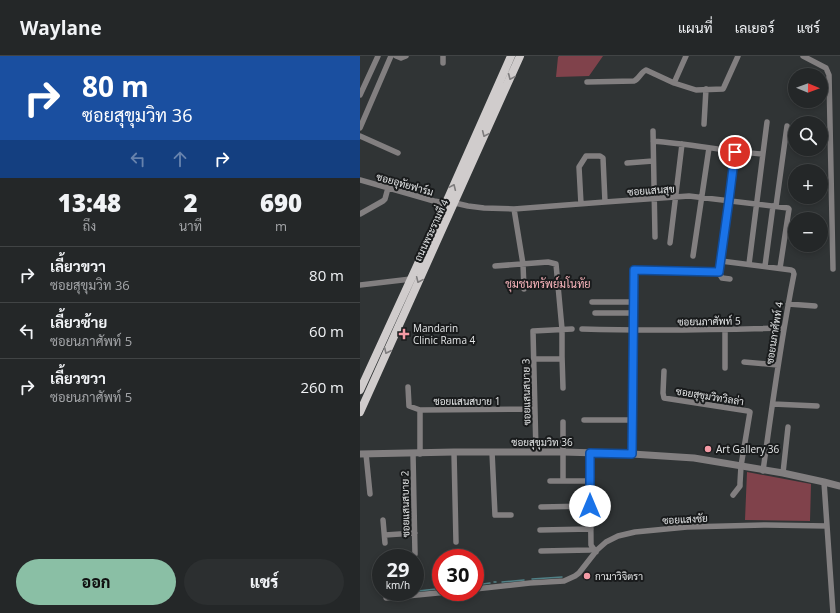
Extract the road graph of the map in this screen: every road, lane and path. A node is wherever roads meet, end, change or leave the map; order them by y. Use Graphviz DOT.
graph roads {
  1 [pos="378,56"];
  2 [pos="391,56"];
  3 [pos="396,56"];
  4 [pos="406,56"];
  5 [pos="443,56"];
  6 [pos="511,56"];
  7 [pos="520,56"];
  8 [pos="686,56"];
  9 [pos="738,56"];
  10 [pos="803,56"];
  11 [pos="443,63"];
  12 [pos="363,81"];
  13 [pos="587,82"];
  14 [pos="674,83"];
  15 [pos="706,90"];
  16 [pos="360,95"];
  17 [pos="767,122"];
  18 [pos="704,124"];
  19 [pos="787,126"];
  20 [pos="360,128"];
  21 [pos="653,131"];
  22 [pos="360,136"];
  23 [pos="653,141"];
  24 [pos="682,144"];
  25 [pos="709,148"];
  26 [pos="735,152"];
  27 [pos="398,153"];
  28 [pos="762,154"];
  29 [pos="653,161"];
  30 [pos="627,162"];
  31 [pos="360,180"];
  32 [pos="388,188"];
  33 [pos="675,197"];
  34 [pos="701,197"];
  35 [pos="654,199"];
  36 [pos="729,200"];
  37 [pos="604,202"];
  38 [pos="446,203"];
  39 [pos="454,203"];
  40 [pos="581,204"];
  41 [pos="757,204"];
  42 [pos="775,206"];
  43 [pos="360,207"];
  44 [pos="368,209"];
  45 [pos="514,209"];
  46 [pos="360,214"];
  47 [pos="655,237"];
  48 [pos="670,243"];
  49 [pos="694,256"];
  50 [pos="721,261"];
  51 [pos="522,264"];
  52 [pos="749,264"];
  53 [pos="495,266"];
  54 [pos="765,266"];
  55 [pos="780,268"];
  56 [pos="833,269"];
  57 [pos="719,272"];
  58 [pos="410,279"];
  59 [pos="730,279"];
  60 [pos="360,284"];
  61 [pos="524,289"];
  62 [pos="405,301"];
  63 [pos="592,302"];
  64 [pos="634,302"];
  65 [pos="788,304"];
  66 [pos="815,306"];
  67 [pos="595,313"];
  68 [pos="633,313"];
  69 [pos="784,328"];
  70 [pos="562,329"];
  71 [pos="572,329"];
  72 [pos="582,329"];
  73 [pos="633,330"];
  74 [pos="725,330"];
  75 [pos="562,356"];
  76 [pos="534,359"];
  77 [pos="744,362"];
  78 [pos="778,365"];
  79 [pos="725,368"];
  80 [pos="664,371"];
  81 [pos="408,387"];
  82 [pos="562,388"];
  83 [pos="360,390"];
  84 [pos="773,404"];
  85 [pos="817,406"];
  86 [pos="535,409"];
  87 [pos="420,410"];
  88 [pos="360,412"];
  89 [pos="584,420"];
  90 [pos="632,420"];
  91 [pos="563,422"];
  92 [pos="788,427"];
  93 [pos="454,452"];
  94 [pos="492,452"];
  95 [pos="536,452"];
  96 [pos="563,452"];
  97 [pos="590,453"];
  98 [pos="363,454"];
  99 [pos="417,454"];
  100 [pos="632,454"];
  101 [pos="742,466"];
  102 [pos="763,471"];
  103 [pos="782,474"];
  104 [pos="550,481"];
  105 [pos="563,481"];
  106 [pos="590,481"];
  107 [pos="824,482"];
  108 [pos="840,484"];
  109 [pos="370,494"];
  110 [pos="734,495"];
  111 [pos="590,506"];
  112 [pos="541,507"];
  113 [pos="510,515"];
  114 [pos="383,520"];
  115 [pos="828,526"];
  116 [pos="591,528"];
  117 [pos="540,530"];
  118 [pos="415,533"];
  119 [pos="384,535"];
  120 [pos="456,542"];
  121 [pos="385,543"];
  122 [pos="415,549"];
  123 [pos="594,550"];
  124 [pos="541,551"];
  125 [pos="484,588"];
  126 [pos="833,613"];
  1 -- 12 [label="street"];
  2 -- 20 [label="street"];
  3 -- 4 [label="street"];
  5 -- 11 [label="street"];
  38 -- 6 [label="main road, ถนนพระรามที่ 4, one-way"];
  7 -- 39 [label="main road, ถนนพระรามที่ 4, one-way"];
  8 -- 14 [label="street"];
  9 -- 15 [label="street"];
  10 -- 56 [label="street"];
  12 -- 16 [label="street"];
  13 -- 14 [label="street"];
  14 -- 15 [label="street"];
  15 -- 18 [label="street"];
  17 -- 28 [label="street"];
  19 -- 42 [label="street"];
  21 -- 23 [label="street"];
  22 -- 27 [label="street"];
  23 -- 24 [label="street"];
  23 -- 29 [label="street"];
  24 -- 25 [label="street"];
  24 -- 33 [label="street"];
  25 -- 26 [label="street"];
  25 -- 34 [label="street"];
  26 -- 28 [label="street"];
  26 -- 36 [label="street"];
  28 -- 41 [label="street"];
  29 -- 30 [label="street"];
  29 -- 35 [label="street"];
  31 -- 32 [label="street, ซอยอุทัยฟาร์ม"];
  32 -- 38 [label="street, ซอยอุทัยฟาร์ม"];
  32 -- 44 [label="street"];
  33 -- 34 [label="street, ซอยแสนสุข"];
  33 -- 35 [label="street, ซอยแสนสุข"];
  33 -- 48 [label="street"];
  34 -- 36 [label="street, ซอยแสนสุข"];
  34 -- 49 [label="street"];
  35 -- 37 [label="street, ซอยแสนสุข"];
  35 -- 47 [label="street"];
  36 -- 41 [label="street, ซอยแสนสุข"];
  36 -- 50 [label="street"];
  37 -- 40 [label="street, ซอยแสนสุข"];
  37 -- 40 [label="street"];
  38 -- 58 [label="main road, ถนนพระรามที่ 4"];
  39 -- 45 [label="street, ซอยแสนสุข"];
  39 -- 62 [label="main road, ถนนพระรามที่ 4, one-way"];
  40 -- 45 [label="street, ซอยแสนสุข"];
  41 -- 42 [label="street, ซอยแสนสุข"];
  41 -- 52 [label="street"];
  42 -- 54 [label="street"];
  42 -- 55 [label="street"];
  43 -- 44 [label="street"];
  44 -- 46 [label="street"];
  45 -- 51 [label="street"];
  50 -- 52 [label="street, ซอยนภาศัพท์ 4"];
  50 -- 57 [label="street"];
  51 -- 53 [label="street"];
  51 -- 61 [label="street"];
  51 -- 70 [label="street"];
  52 -- 54 [label="street, ซอยนภาศัพท์ 4"];
  54 -- 55 [label="street, ซอยนภาศัพท์ 4"];
  55 -- 65 [label="street, ซอยนภาศัพท์ 4"];
  57 -- 59 [label="street"];
  57 -- 64 [label="street"];
  58 -- 60 [label="street"];
  58 -- 62 [label="main road, ถนนพระรามที่ 4"];
  62 -- 83 [label="main road, ถนนพระรามที่ 4"];
  62 -- 88 [label="main road, ถนนพระรามที่ 4, one-way"];
  63 -- 64 [label="street"];
  64 -- 68 [label="street"];
  65 -- 66 [label="street"];
  65 -- 69 [label="street, ซอยนภาศัพท์ 4"];
  67 -- 68 [label="street"];
  68 -- 73 [label="street"];
  69 -- 74 [label="street, ซอยนภาศัพท์ 5"];
  69 -- 78 [label="street, ซอยนภาศัพท์ 4"];
  70 -- 71 [label="street"];
  70 -- 75 [label="street"];
  70 -- 76 [label="street, ซอยแสนสบาย 3"];
  72 -- 73 [label="street, ซอยนภาศัพท์ 5"];
  73 -- 74 [label="street, ซอยนภาศัพท์ 5"];
  73 -- 90 [label="street"];
  74 -- 79 [label="street"];
  75 -- 76 [label="street"];
  75 -- 82 [label="street"];
  76 -- 86 [label="street, ซอยแสนสบาย 3"];
  77 -- 78 [label="street"];
  78 -- 84 [label="street, ซอยนภาศัพท์ 4"];
  80 -- 101 [label="street, ซอยสุขุมวิทวิลล่า"];
  81 -- 87 [label="street"];
  84 -- 85 [label="street"];
  84 -- 102 [label="street, ซอยนภาศัพท์ 4"];
  86 -- 87 [label="street, ซอยแสนสบาย 1"];
  86 -- 95 [label="street, ซอยแสนสบาย 3"];
  87 -- 99 [label="street, ซอยแสนสบาย 1"];
  89 -- 90 [label="street"];
  90 -- 100 [label="street"];
  91 -- 96 [label="street"];
  92 -- 103 [label="street"];
  93 -- 94 [label="street, ซอยสุขุมวิท 36"];
  93 -- 99 [label="street, ซอยสุขุมวิท 36"];
  93 -- 120 [label="street"];
  94 -- 95 [label="street, ซอยสุขุมวิท 36"];
  94 -- 113 [label="street"];
  95 -- 96 [label="street, ซอยสุขุมวิท 36"];
  96 -- 97 [label="street, ซอยสุขุมวิท 36"];
  96 -- 105 [label="street"];
  97 -- 100 [label="street, ซอยสุขุมวิท 36"];
  97 -- 106 [label="street"];
  98 -- 99 [label="street, ซอยสุขุมวิท 36"];
  98 -- 109 [label="street"];
  99 -- 118 [label="street, ซอยแสนสบาย 2"];
  100 -- 101 [label="street, ซอยสุขุมวิท 36"];
  101 -- 102 [label="street, ซอยสุขุมวิท 36"];
  101 -- 110 [label="street"];
  102 -- 103 [label="street, ซอยสุขุมวิท 36"];
  103 -- 107 [label="street, ซอยสุขุมวิท 36"];
  104 -- 105 [label="street"];
  105 -- 106 [label="street"];
  106 -- 111 [label="street"];
  107 -- 108 [label="street, ซอยสุขุมวิท 36"];
  107 -- 115 [label="street"];
  111 -- 112 [label="street"];
  111 -- 116 [label="street"];
  114 -- 119 [label="street"];
  115 -- 123 [label="street, ซอยแสงชัย"];
  115 -- 126 [label="street"];
  116 -- 117 [label="street"];
  116 -- 123 [label="street"];
  118 -- 119 [label="street"];
  118 -- 122 [label="street, ซอยแสนสบาย 2"];
  119 -- 121 [label="street"];
  123 -- 124 [label="street"];
  123 -- 125 [label="street, ซอยแสงชัย"];
}
